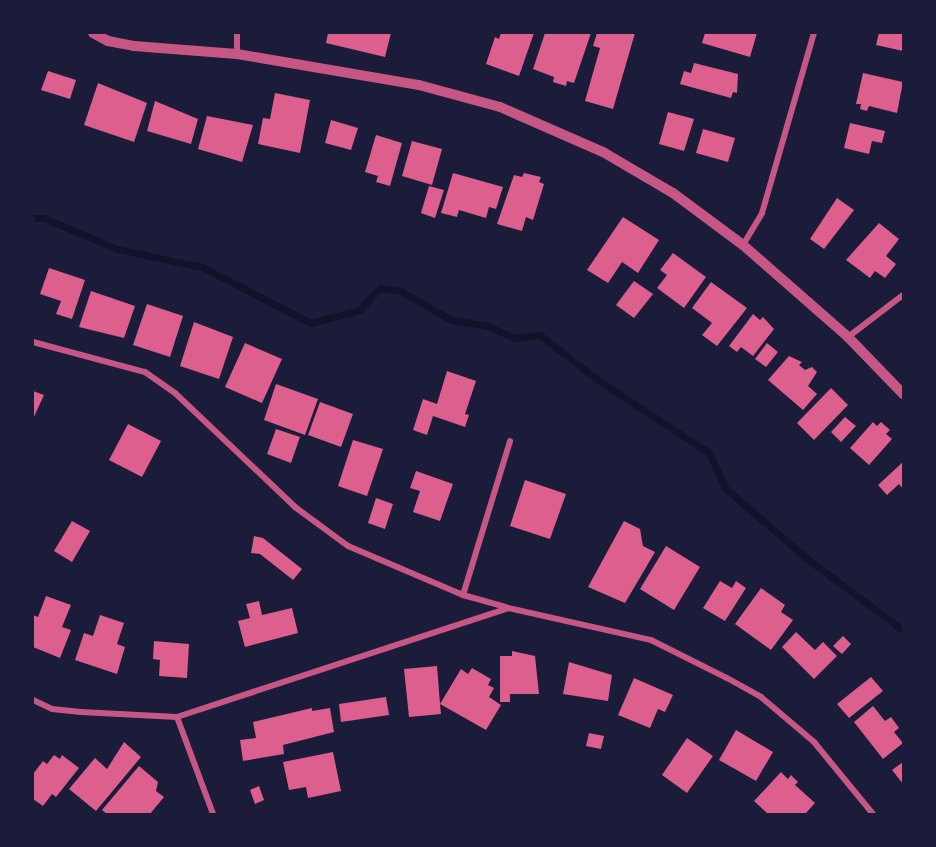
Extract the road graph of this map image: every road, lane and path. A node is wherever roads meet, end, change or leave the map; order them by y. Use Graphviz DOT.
graph roads {
  1 [pos="93,33"];
  2 [pos="237,33"];
  3 [pos="814,33"];
  4 [pos="237,54"];
  5 [pos="743,245"];
  6 [pos="903,296"];
  7 [pos="848,337"];
  8 [pos="33,342"];
  9 [pos="903,394"];
  10 [pos="510,441"];
  11 [pos="463,595"];
  12 [pos="508,608"];
  13 [pos="33,700"];
  14 [pos="177,717"];
  15 [pos="213,814"];
  16 [pos="873,814"];
  1 -- 4 [label="street"];
  2 -- 4 [label="street"];
  3 -- 5 [label="street"];
  4 -- 5 [label="street"];
  5 -- 7 [label="street"];
  6 -- 7 [label="street"];
  7 -- 9 [label="street"];
  8 -- 11 [label="street"];
  10 -- 11 [label="street"];
  11 -- 12 [label="street"];
  12 -- 14 [label="street"];
  12 -- 16 [label="street"];
  13 -- 14 [label="street"];
  14 -- 15 [label="street"];
}
